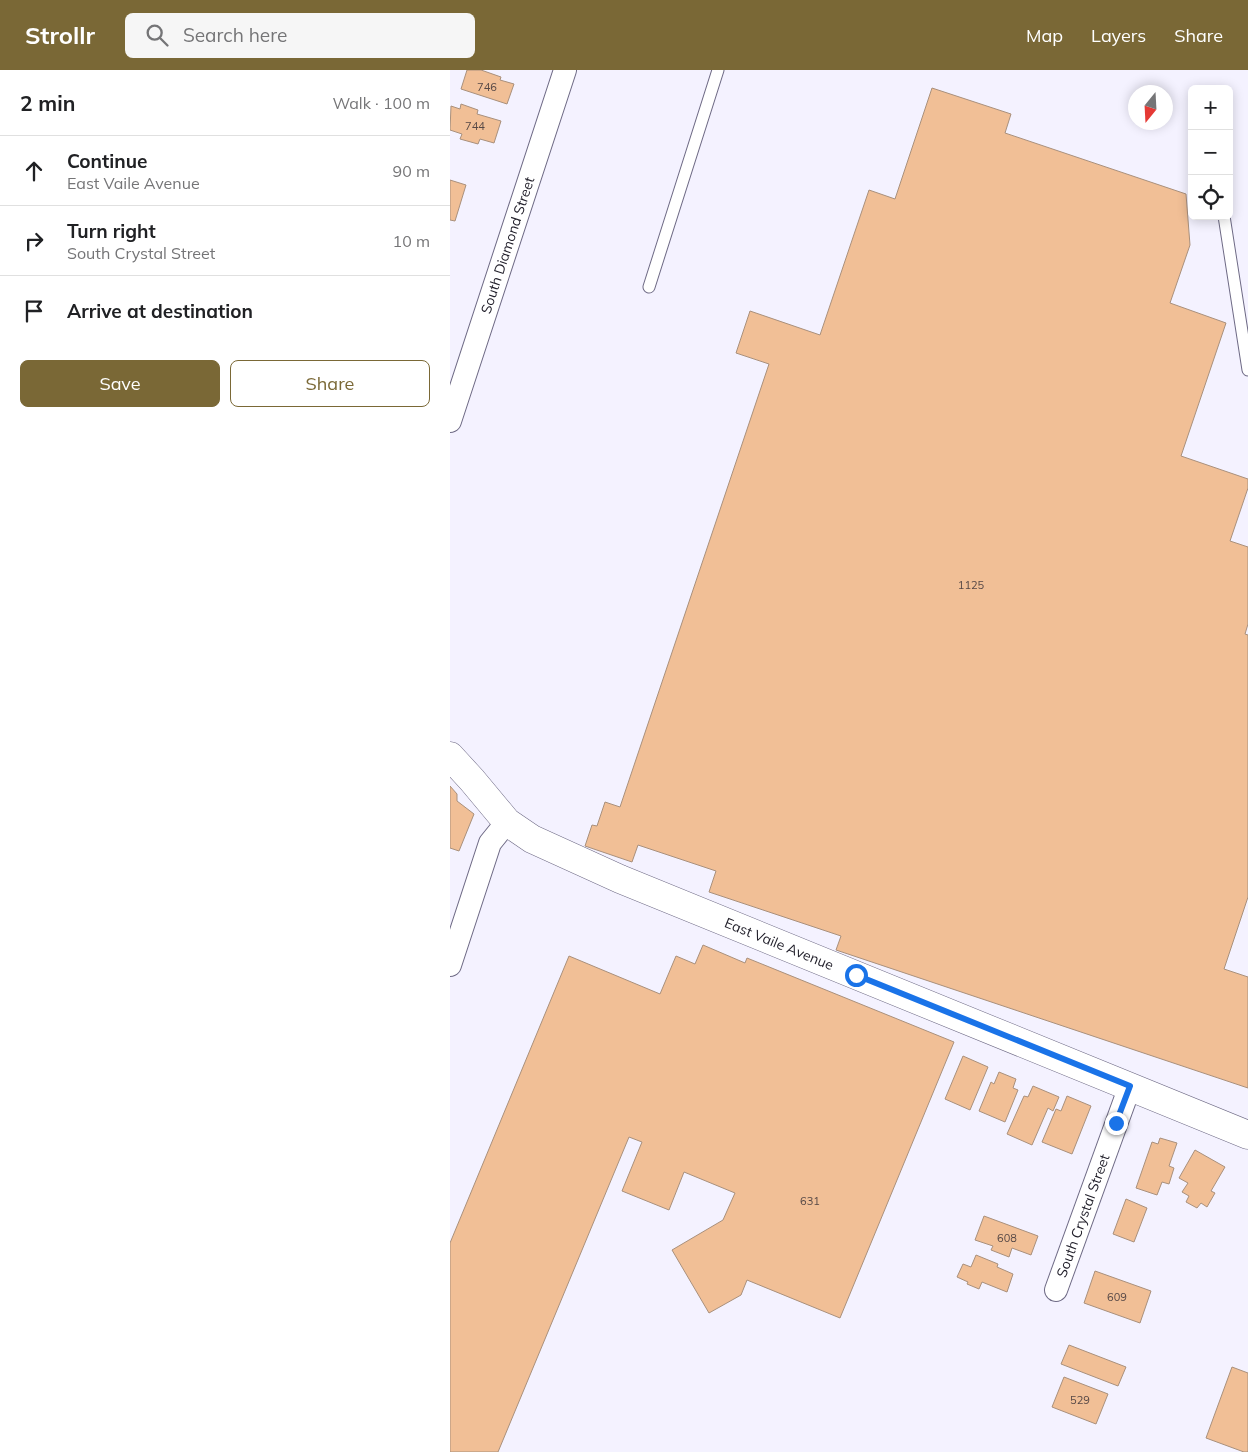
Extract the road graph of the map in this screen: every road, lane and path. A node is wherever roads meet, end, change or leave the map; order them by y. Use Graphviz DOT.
graph roads {
  1 [pos="565,70"];
  2 [pos="718,70"];
  3 [pos="1225,220"];
  4 [pos="650,287"];
  5 [pos="1248,370"];
  6 [pos="450,421"];
  7 [pos="450,756"];
  8 [pos="507,822"];
  9 [pos="450,965"];
  10 [pos="1130,1086"];
  11 [pos="1248,1135"];
  12 [pos="1056,1290"];
  1 -- 6 [label="street, South Diamond Street"];
  2 -- 4 [label="lane"];
  3 -- 5 [label="lane"];
  7 -- 8 [label="street, East Vaile Avenue"];
  8 -- 9 [label="street"];
  8 -- 10 [label="street, East Vaile Avenue"];
  10 -- 11 [label="street, East Vaile Avenue"];
  10 -- 12 [label="street, South Crystal Street"];
}
